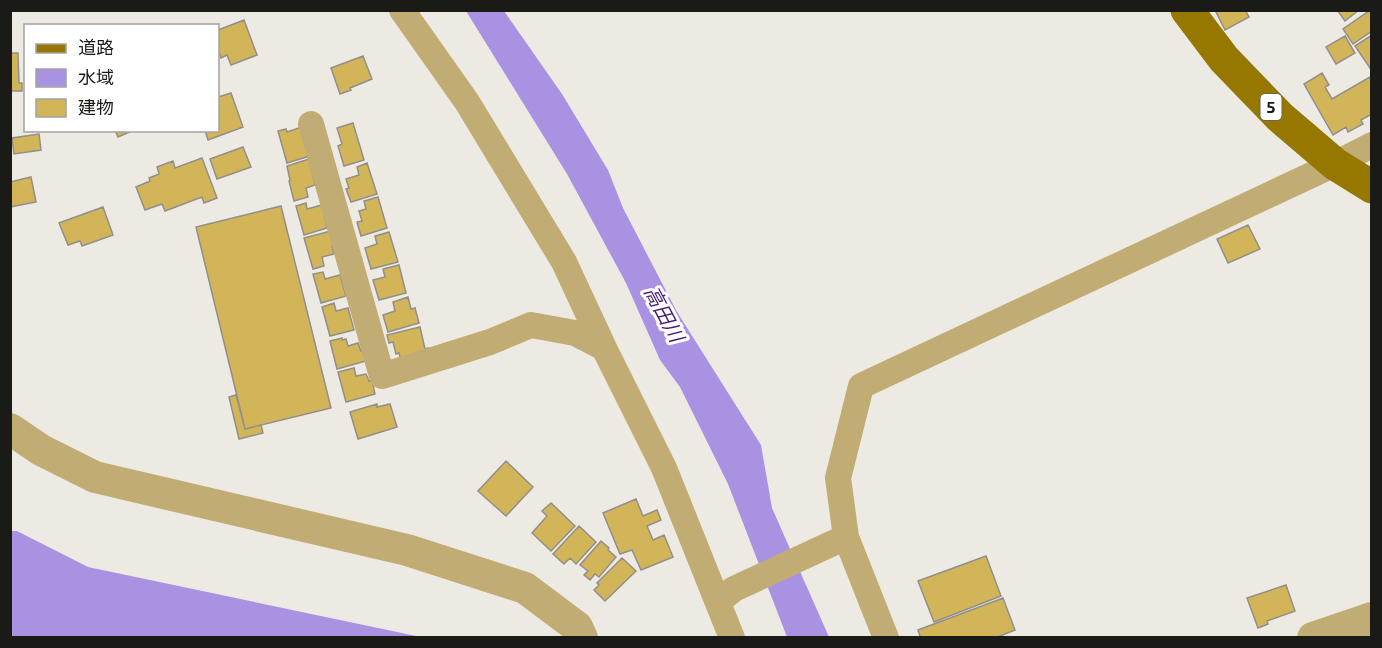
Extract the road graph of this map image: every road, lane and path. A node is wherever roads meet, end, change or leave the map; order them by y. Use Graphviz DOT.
graph roads {
  1 [pos="402,10"];
  2 [pos="1187,10"];
  3 [pos="311,124"];
  4 [pos="1371,145"];
  5 [pos="1335,164"];
  6 [pos="1371,186"];
  7 [pos="604,348"];
  8 [pos="10,429"];
  9 [pos="837,541"];
  10 [pos="727,595"];
  11 [pos="1371,618"];
  12 [pos="582,638"];
  13 [pos="732,638"];
  14 [pos="886,638"];
  15 [pos="1313,638"];
  1 -- 7 [label="street"];
  2 -- 5 [label="main road, 5"];
  3 -- 7 [label="street"];
  4 -- 5 [label="street"];
  5 -- 6 [label="main road, 5"];
  5 -- 9 [label="street"];
  7 -- 10 [label="street"];
  8 -- 12 [label="street"];
  9 -- 10 [label="street"];
  9 -- 14 [label="street"];
  10 -- 13 [label="street"];
  11 -- 15 [label="street"];
}
